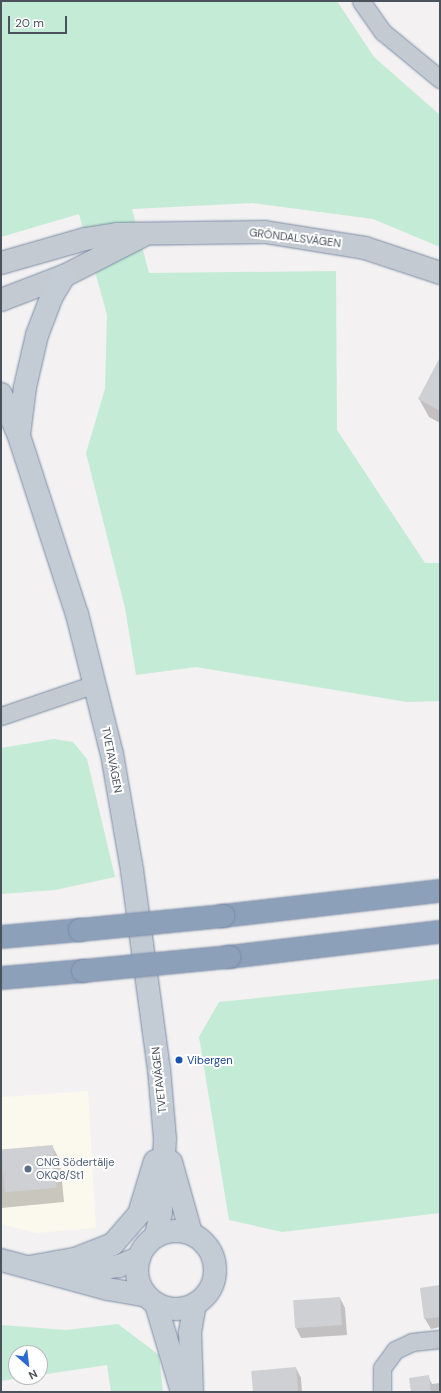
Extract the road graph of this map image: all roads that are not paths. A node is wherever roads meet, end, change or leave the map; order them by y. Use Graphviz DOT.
graph roads {
  1 [pos="361,1"];
  2 [pos="440,80"];
  3 [pos="145,235"];
  4 [pos="1,263"];
  5 [pos="440,273"];
  6 [pos="64,276"];
  7 [pos="1,300"];
  8 [pos="1,394"];
  9 [pos="19,436"];
  10 [pos="95,684"];
  11 [pos="1,716"];
  12 [pos="440,891"];
  13 [pos="440,932"];
  14 [pos="1,937"];
  15 [pos="1,978"];
  16 [pos="164,1133"];
  17 [pos="191,1233"];
  18 [pos="156,1236"];
  19 [pos="139,1258"];
  20 [pos="1,1260"];
  21 [pos="29,1267"];
  22 [pos="56,1274"];
  23 [pos="151,1300"];
  24 [pos="195,1304"];
  25 [pos="440,1339"];
  26 [pos="182,1392"];
  27 [pos="192,1392"];
  28 [pos="382,1392"];
  1 -- 2 [label="street"];
  3 -- 4 [label="street, GRÖNDALSVÄGEN"];
  3 -- 5 [label="street, GRÖNDALSVÄGEN"];
  3 -- 6 [label="street, GRÖNDALSVÄGEN"];
  6 -- 7 [label="street, GRÖNDALSVÄGEN"];
  6 -- 9 [label="main road"];
  8 -- 9 [label="main road, TVETAVÄGEN"];
  9 -- 10 [label="main road, TVETAVÄGEN"];
  10 -- 11 [label="street"];
  10 -- 16 [label="main road, TVETAVÄGEN"];
  12 -- 14 [label="highway, bridge"];
  13 -- 15 [label="highway, bridge"];
  16 -- 17 [label="main road, TVETAVÄGEN"];
  16 -- 18 [label="main road, TVETAVÄGEN"];
  16 -- 21 [label="main road"];
  17 -- 18 [label="main road"];
  17 -- 24 [label="main road"];
  18 -- 19 [label="main road"];
  19 -- 22 [label="main road"];
  19 -- 23 [label="main road"];
  20 -- 21 [label="main road"];
  21 -- 22 [label="main road"];
  22 -- 23 [label="main road"];
  23 -- 24 [label="main road"];
  23 -- 26 [label="main road"];
  24 -- 27 [label="main road"];
  25 -- 28 [label="street"];
}
